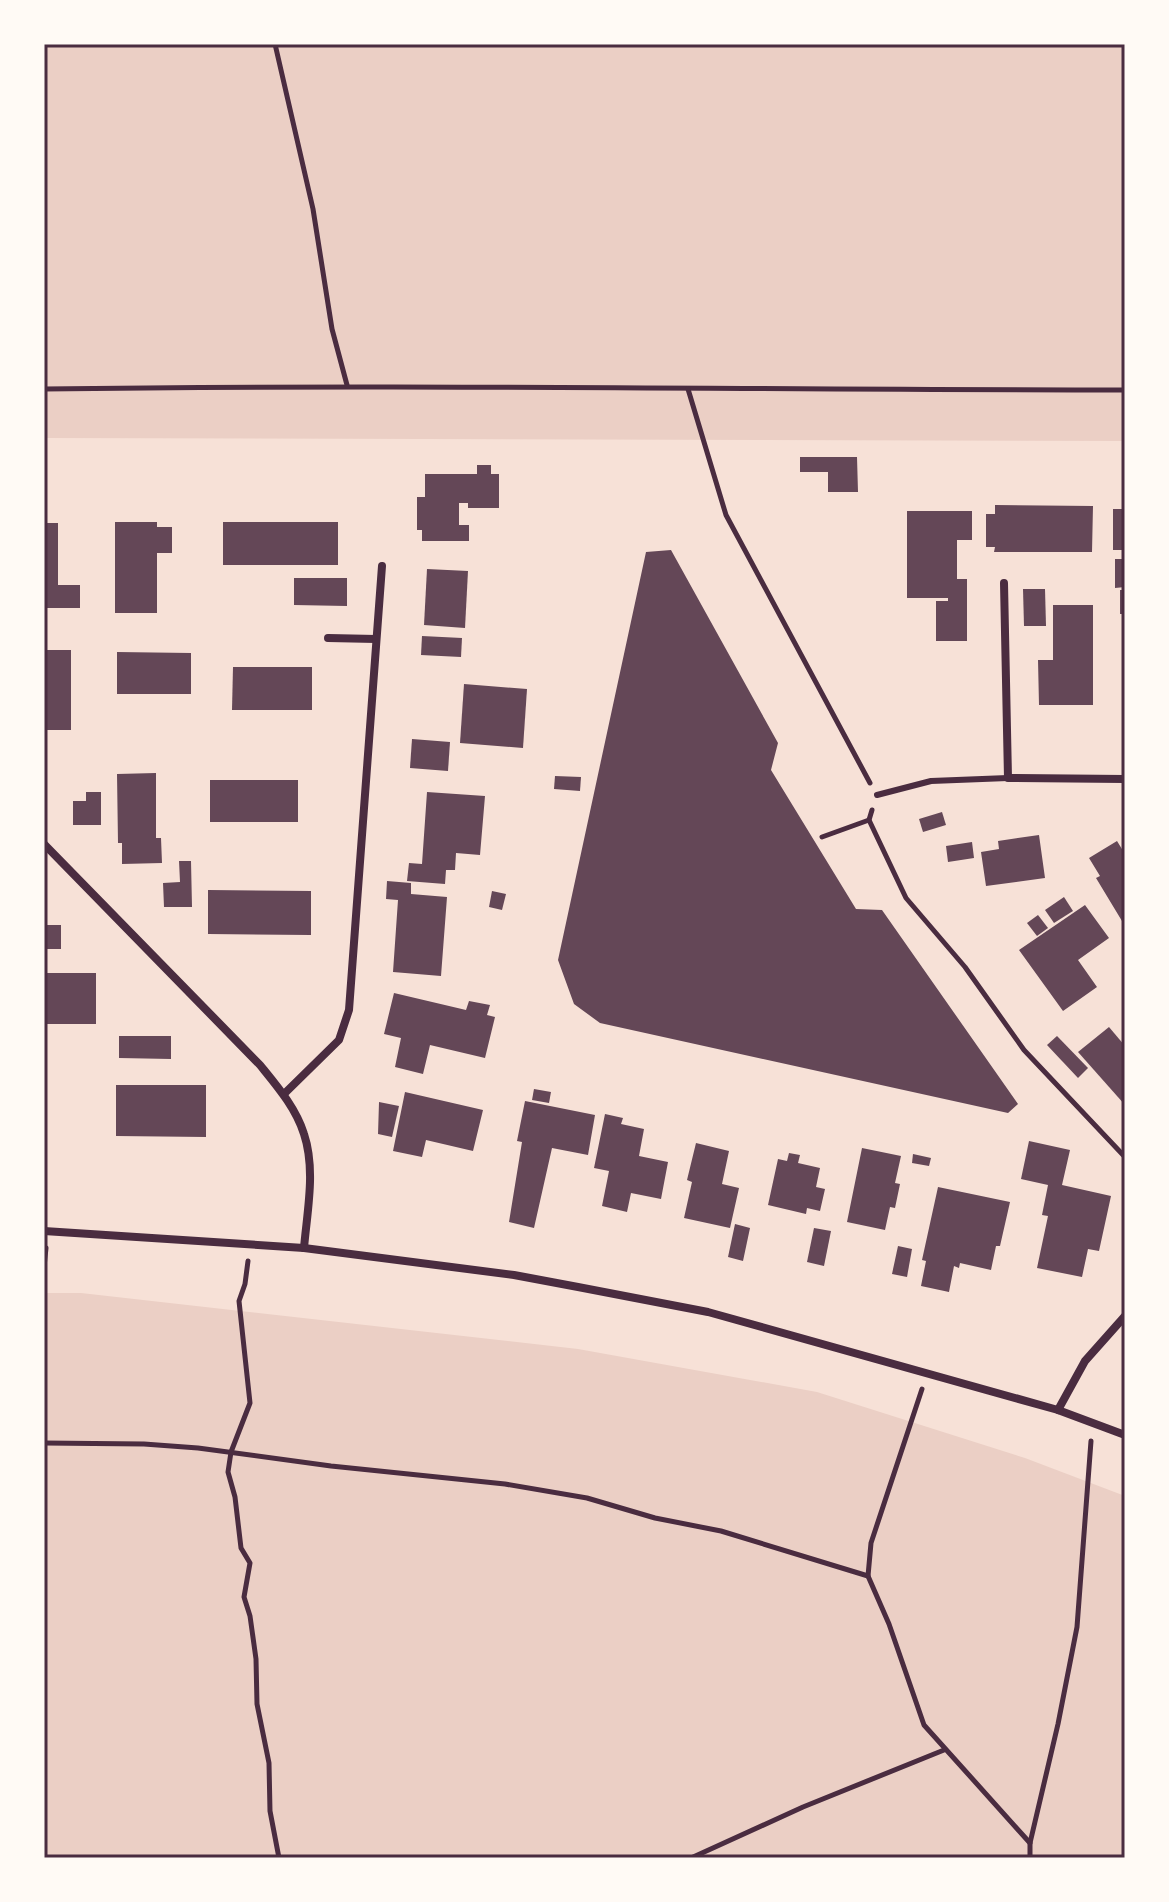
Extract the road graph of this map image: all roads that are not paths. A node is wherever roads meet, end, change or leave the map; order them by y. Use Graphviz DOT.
graph roads {
  1 [pos="382,566"];
  2 [pos="1004,583"];
  3 [pos="328,638"];
  4 [pos="376,639"];
  5 [pos="1008,778"];
  6 [pos="1125,779"];
  7 [pos="877,795"];
  8 [pos="44,844"];
  9 [pos="284,1094"];
  10 [pos="44,1231"];
  11 [pos="304,1248"];
  12 [pos="1125,1316"];
  13 [pos="1058,1410"];
  14 [pos="1125,1435"];
  1 -- 4 [label="street"];
  2 -- 5 [label="street"];
  3 -- 4 [label="street"];
  4 -- 9 [label="street"];
  5 -- 6 [label="street"];
  5 -- 7 [label="lane"];
  8 -- 9 [label="street"];
  9 -- 11 [label="street"];
  10 -- 11 [label="street"];
  11 -- 13 [label="street"];
  12 -- 13 [label="street"];
  13 -- 14 [label="street"];
}
